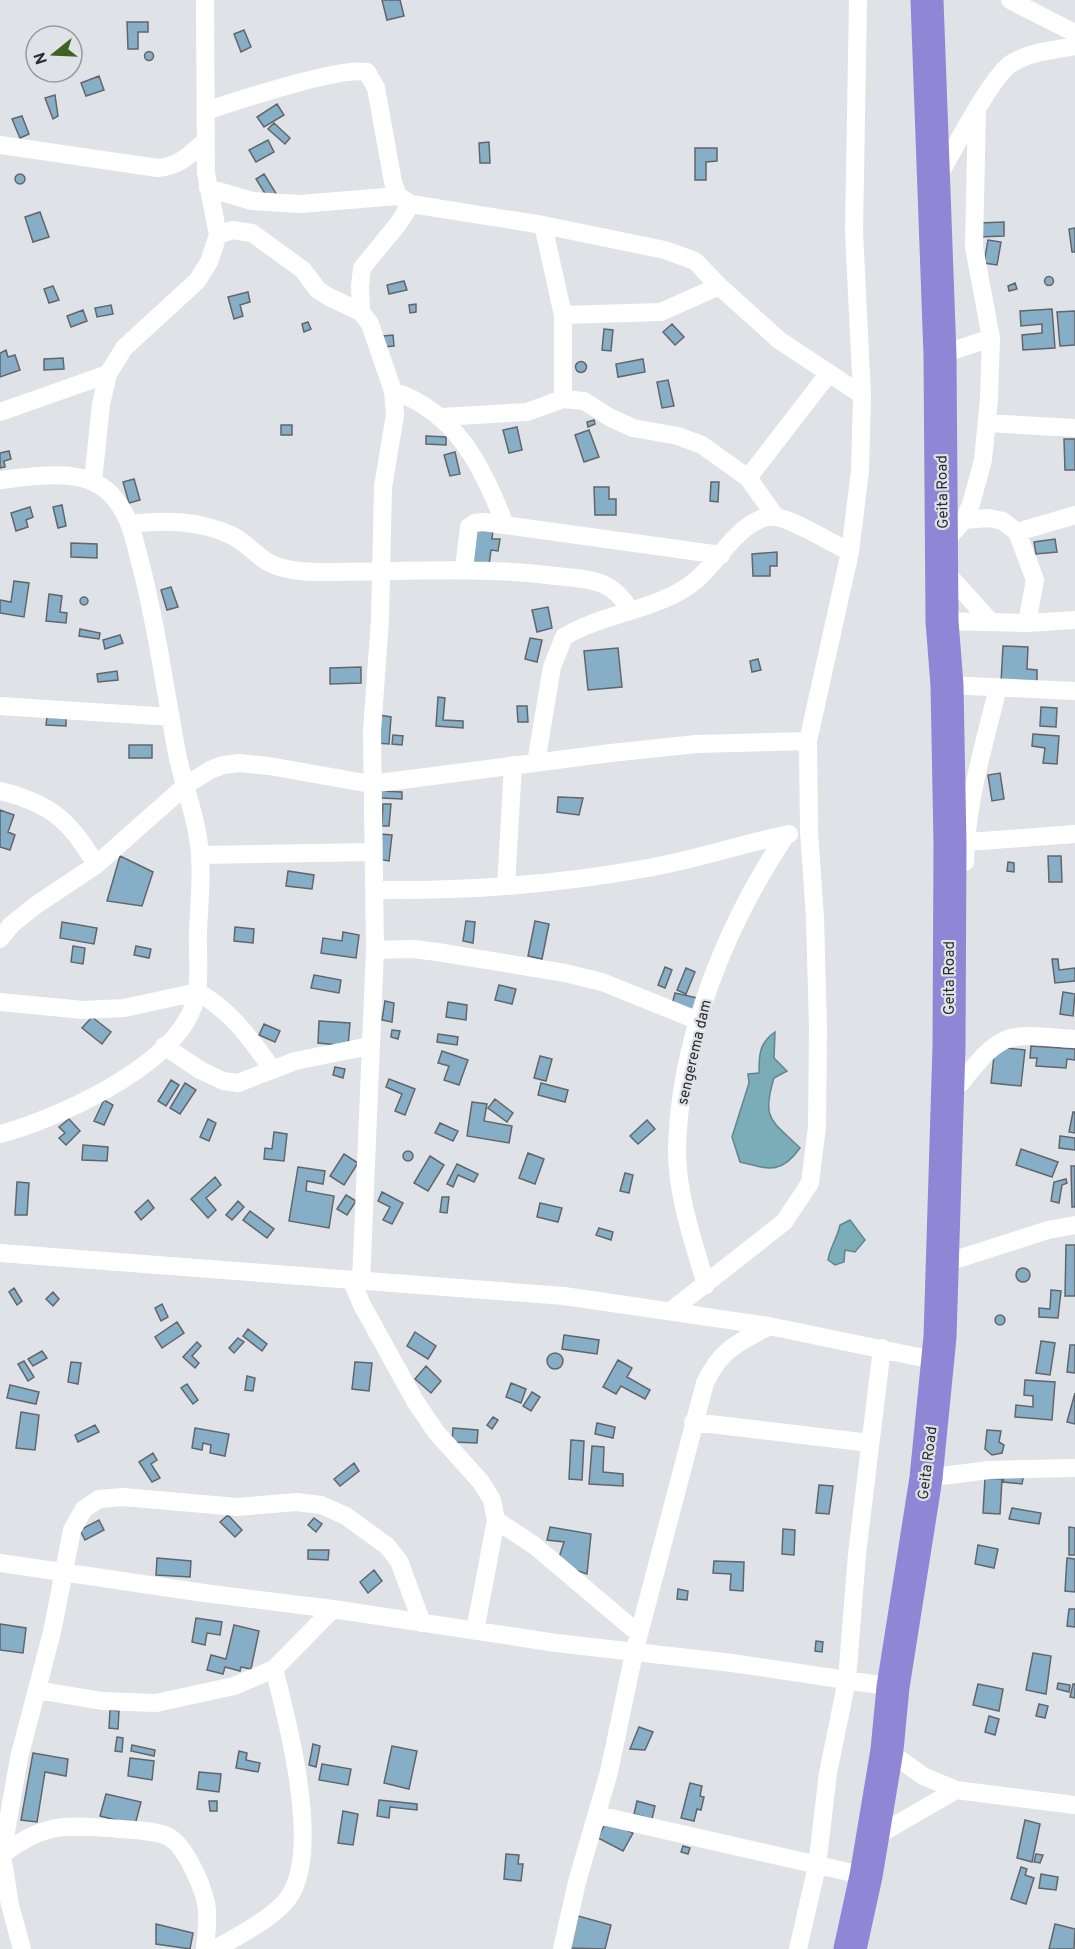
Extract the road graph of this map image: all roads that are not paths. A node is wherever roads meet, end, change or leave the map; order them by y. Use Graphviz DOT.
graph roads {
  1 [pos="205,0"];
  2 [pos="858,0"];
  3 [pos="927,0"];
  4 [pos="1010,0"];
  5 [pos="1075,33"];
  6 [pos="1075,46"];
  7 [pos="977,109"];
  8 [pos="206,111"];
  9 [pos="206,140"];
  10 [pos="0,145"];
  11 [pos="936,180"];
  12 [pos="208,188"];
  13 [pos="404,200"];
  14 [pos="543,225"];
  15 [pos="218,235"];
  16 [pos="718,286"];
  17 [pos="362,312"];
  18 [pos="563,315"];
  19 [pos="991,338"];
  20 [pos="940,355"];
  21 [pos="829,373"];
  22 [pos="108,374"];
  23 [pos="393,391"];
  24 [pos="862,395"];
  25 [pos="562,399"];
  26 [pos="0,412"];
  27 [pos="441,417"];
  28 [pos="987,423"];
  29 [pos="1075,428"];
  30 [pos="748,478"];
  31 [pos="0,480"];
  32 [pos="93,481"];
  33 [pos="1075,515"];
  34 [pos="776,517"];
  35 [pos="964,520"];
  36 [pos="130,524"];
  37 [pos="505,525"];
  38 [pos="1017,532"];
  39 [pos="850,552"];
  40 [pos="721,555"];
  41 [pos="942,556"];
  42 [pos="381,569"];
  43 [pos="464,569"];
  44 [pos="631,610"];
  45 [pos="1075,620"];
  46 [pos="942,621"];
  47 [pos="990,621"];
  48 [pos="1027,623"];
  49 [pos="947,685"];
  50 [pos="998,688"];
  51 [pos="1075,691"];
  52 [pos="0,706"];
  53 [pos="171,717"];
  54 [pos="808,741"];
  55 [pos="536,763"];
  56 [pos="513,765"];
  57 [pos="371,784"];
  58 [pos="185,786"];
  59 [pos="0,791"];
  60 [pos="808,831"];
  61 [pos="1075,834"];
  62 [pos="786,835"];
  63 [pos="958,843"];
  64 [pos="373,852"];
  65 [pos="200,855"];
  66 [pos="96,864"];
  67 [pos="506,886"];
  68 [pos="374,890"];
  69 [pos="0,939"];
  70 [pos="375,950"];
  71 [pos="198,992"];
  72 [pos="0,1002"];
  73 [pos="699,1021"];
  74 [pos="1075,1039"];
  75 [pos="164,1046"];
  76 [pos="370,1046"];
  77 [pos="347,1051"];
  78 [pos="273,1070"];
  79 [pos="370,1071"];
  80 [pos="961,1083"];
  81 [pos="0,1134"];
  82 [pos="1075,1225"];
  83 [pos="0,1253"];
  84 [pos="949,1262"];
  85 [pos="357,1281"];
  86 [pos="706,1285"];
  87 [pos="672,1310"];
  88 [pos="769,1326"];
  89 [pos="882,1348"];
  90 [pos="938,1361"];
  91 [pos="693,1422"];
  92 [pos="870,1443"];
  93 [pos="1075,1468"];
  94 [pos="926,1478"];
  95 [pos="496,1520"];
  96 [pos="0,1563"];
  97 [pos="64,1574"];
  98 [pos="333,1609"];
  99 [pos="422,1623"];
  100 [pos="475,1631"];
  101 [pos="639,1635"];
  102 [pos="634,1653"];
  103 [pos="274,1670"];
  104 [pos="847,1680"];
  105 [pos="893,1687"];
  106 [pos="37,1690"];
  107 [pos="887,1750"];
  108 [pos="956,1790"];
  109 [pos="1075,1805"];
  110 [pos="598,1815"];
  111 [pos="873,1838"];
  112 [pos="1,1856"];
  113 [pos="817,1866"];
  114 [pos="866,1876"];
  115 [pos="22,1949"];
  116 [pos="205,1949"];
  117 [pos="215,1949"];
  118 [pos="562,1949"];
  119 [pos="798,1949"];
  120 [pos="850,1949"];
  1 -- 8 [label="street"];
  2 -- 24 [label="street"];
  3 -- 11 [label="highway, Geita Road"];
  4 -- 5 [label="street"];
  6 -- 7 [label="street"];
  7 -- 11 [label="street"];
  7 -- 19 [label="street"];
  8 -- 9 [label="street"];
  8 -- 13 [label="street"];
  9 -- 10 [label="street"];
  9 -- 12 [label="street"];
  11 -- 20 [label="highway, Geita Road"];
  12 -- 13 [label="street"];
  12 -- 15 [label="street"];
  13 -- 14 [label="street"];
  13 -- 17 [label="street"];
  14 -- 16 [label="street"];
  14 -- 18 [label="street"];
  15 -- 17 [label="street"];
  15 -- 22 [label="street"];
  16 -- 18 [label="street"];
  16 -- 21 [label="street"];
  17 -- 23 [label="street"];
  18 -- 25 [label="street"];
  19 -- 20 [label="street"];
  19 -- 28 [label="street"];
  20 -- 41 [label="highway, Geita Road"];
  21 -- 24 [label="street"];
  21 -- 30 [label="street"];
  22 -- 26 [label="street"];
  22 -- 32 [label="street"];
  23 -- 27 [label="street"];
  23 -- 42 [label="street"];
  24 -- 39 [label="street"];
  25 -- 27 [label="street"];
  25 -- 30 [label="street"];
  27 -- 37 [label="street"];
  28 -- 29 [label="street"];
  28 -- 35 [label="street"];
  30 -- 34 [label="street"];
  31 -- 32 [label="street"];
  32 -- 36 [label="street"];
  33 -- 38 [label="street"];
  34 -- 39 [label="street"];
  34 -- 40 [label="street"];
  35 -- 38 [label="street"];
  35 -- 41 [label="street"];
  36 -- 42 [label="street"];
  36 -- 53 [label="street"];
  37 -- 40 [label="street"];
  37 -- 43 [label="street"];
  38 -- 48 [label="street"];
  39 -- 54 [label="street"];
  40 -- 44 [label="street"];
  41 -- 46 [label="highway, Geita Road"];
  41 -- 47 [label="street"];
  42 -- 43 [label="street"];
  42 -- 57 [label="street"];
  43 -- 44 [label="street"];
  44 -- 55 [label="street"];
  45 -- 48 [label="street"];
  46 -- 47 [label="street"];
  46 -- 49 [label="highway, Geita Road"];
  47 -- 48 [label="street"];
  49 -- 50 [label="street"];
  49 -- 63 [label="highway, Geita Road"];
  50 -- 51 [label="street"];
  50 -- 63 [label="street"];
  52 -- 53 [label="street"];
  53 -- 58 [label="street"];
  54 -- 55 [label="street"];
  54 -- 60 [label="street"];
  55 -- 56 [label="street"];
  56 -- 57 [label="street"];
  56 -- 67 [label="street"];
  57 -- 58 [label="street"];
  57 -- 64 [label="street"];
  58 -- 65 [label="street"];
  58 -- 66 [label="street"];
  59 -- 66 [label="street"];
  60 -- 62 [label="street"];
  60 -- 86 [label="street"];
  61 -- 63 [label="street"];
  62 -- 67 [label="street"];
  62 -- 73 [label="street, sengerema dam"];
  63 -- 80 [label="street"];
  63 -- 84 [label="highway, Geita Road"];
  64 -- 65 [label="street"];
  64 -- 68 [label="street"];
  65 -- 71 [label="street"];
  66 -- 69 [label="street"];
  67 -- 68 [label="street"];
  68 -- 70 [label="street"];
  70 -- 73 [label="street"];
  70 -- 76 [label="street"];
  71 -- 72 [label="street"];
  71 -- 75 [label="street"];
  71 -- 78 [label="street"];
  73 -- 86 [label="street, sengerema dam"];
  74 -- 80 [label="street"];
  75 -- 78 [label="street"];
  75 -- 81 [label="street"];
  76 -- 77 [label="street"];
  76 -- 79 [label="street"];
  77 -- 78 [label="street"];
  77 -- 79 [label="street"];
  79 -- 85 [label="street"];
  80 -- 84 [label="street"];
  82 -- 84 [label="street"];
  83 -- 85 [label="street"];
  84 -- 90 [label="highway, Geita Road"];
  85 -- 87 [label="street"];
  85 -- 95 [label="street"];
  86 -- 87 [label="street"];
  87 -- 88 [label="street"];
  88 -- 89 [label="street"];
  88 -- 91 [label="street"];
  89 -- 90 [label="street"];
  89 -- 92 [label="street"];
  90 -- 94 [label="highway, Geita Road"];
  91 -- 92 [label="street"];
  91 -- 101 [label="street"];
  92 -- 104 [label="street"];
  93 -- 94 [label="street"];
  94 -- 105 [label="highway, Geita Road"];
  95 -- 100 [label="street"];
  95 -- 101 [label="street"];
  96 -- 97 [label="street"];
  97 -- 98 [label="street"];
  97 -- 99 [label="street"];
  97 -- 106 [label="street"];
  98 -- 99 [label="street"];
  98 -- 103 [label="street"];
  99 -- 100 [label="street"];
  100 -- 102 [label="street"];
  101 -- 102 [label="street"];
  102 -- 104 [label="street"];
  102 -- 110 [label="street"];
  103 -- 106 [label="street"];
  103 -- 117 [label="street"];
  104 -- 105 [label="street"];
  104 -- 113 [label="street"];
  105 -- 107 [label="highway, Geita Road"];
  106 -- 112 [label="street"];
  107 -- 108 [label="street"];
  107 -- 111 [label="highway, Geita Road"];
  108 -- 109 [label="street"];
  108 -- 111 [label="street"];
  110 -- 113 [label="street"];
  110 -- 118 [label="street"];
  111 -- 114 [label="highway, Geita Road"];
  112 -- 115 [label="street"];
  112 -- 116 [label="street"];
  113 -- 114 [label="street"];
  113 -- 119 [label="street"];
  114 -- 120 [label="highway, Geita Road"];
}
